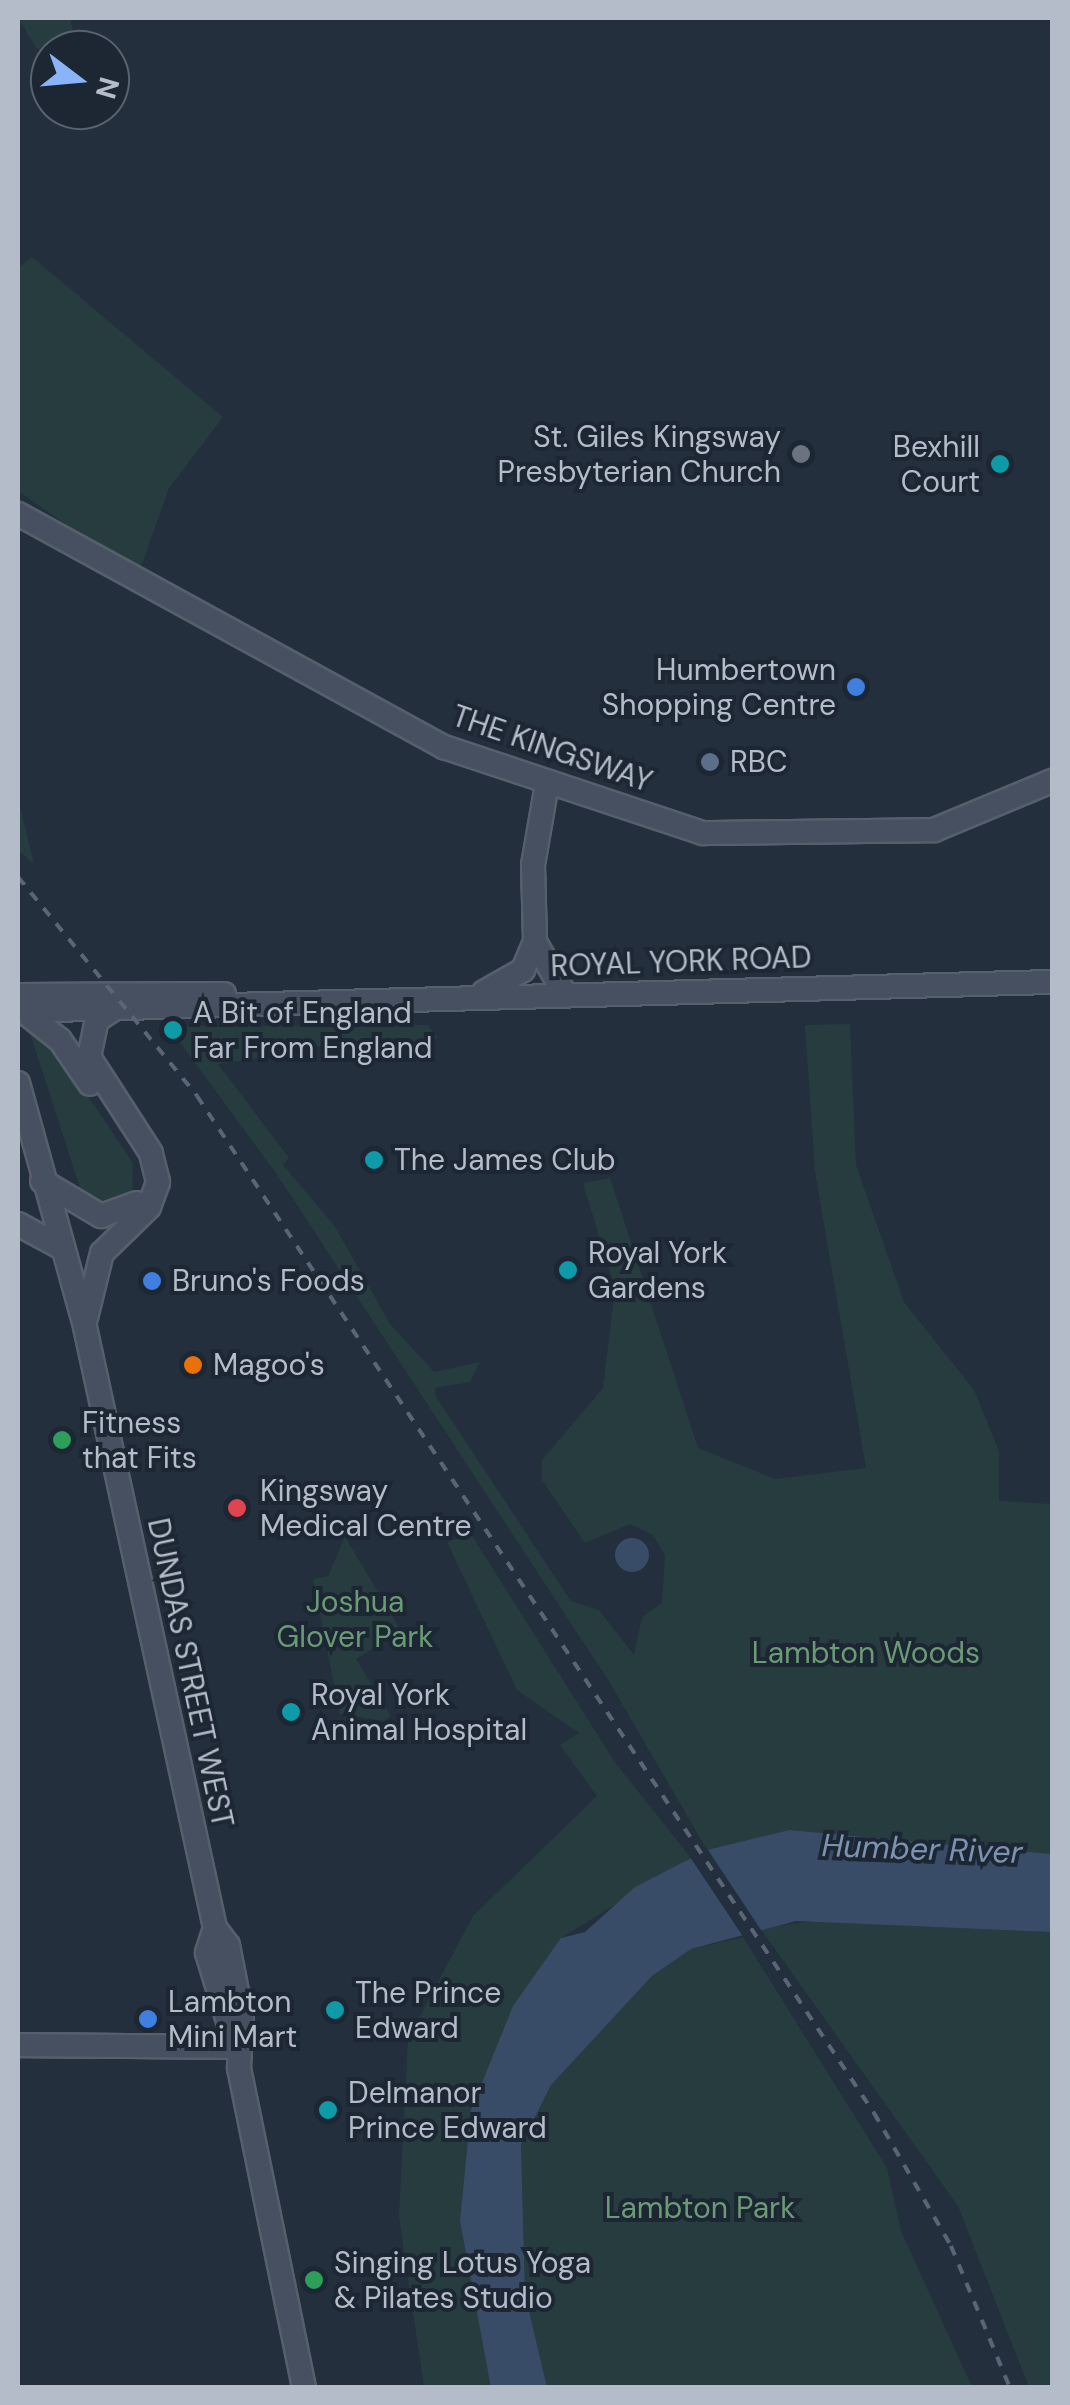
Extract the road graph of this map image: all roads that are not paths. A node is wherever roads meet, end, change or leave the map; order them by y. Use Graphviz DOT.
graph roads {
  1 [pos="18,514"];
  2 [pos="1052,781"];
  3 [pos="547,784"];
  4 [pos="535,942"];
  5 [pos="1052,982"];
  6 [pos="566,996"];
  7 [pos="456,999"];
  8 [pos="312,1002"];
  9 [pos="19,1005"];
  10 [pos="114,1009"];
  11 [pos="18,1082"];
  12 [pos="21,1120"];
  13 [pos="42,1181"];
  14 [pos="18,1224"];
  15 [pos="62,1248"];
  16 [pos="84,1327"];
  17 [pos="18,2044"];
  18 [pos="236,2047"];
  19 [pos="304,2388"];
  1 -- 3 [label="main road, THE KINGSWAY"];
  2 -- 3 [label="main road, THE KINGSWAY"];
  3 -- 4 [label="main road"];
  4 -- 6 [label="main road"];
  4 -- 7 [label="main road"];
  5 -- 6 [label="main road, ROYAL YORK ROAD"];
  6 -- 7 [label="main road, ROYAL YORK ROAD"];
  7 -- 8 [label="main road, ROYAL YORK ROAD"];
  8 -- 9 [label="main road, ROYAL YORK ROAD"];
  8 -- 10 [label="main road, ROYAL YORK ROAD"];
  9 -- 10 [label="main road, ROYAL YORK ROAD"];
  9 -- 13 [label="main road"];
  10 -- 16 [label="main road"];
  11 -- 12 [label="main road, DUNDAS STREET WEST"];
  12 -- 13 [label="main road, DUNDAS STREET WEST"];
  13 -- 15 [label="main road, DUNDAS STREET WEST"];
  14 -- 15 [label="main road"];
  15 -- 16 [label="main road, DUNDAS STREET WEST"];
  16 -- 18 [label="main road, DUNDAS STREET WEST"];
  17 -- 18 [label="main road"];
  18 -- 19 [label="main road, DUNDAS STREET WEST"];
}
